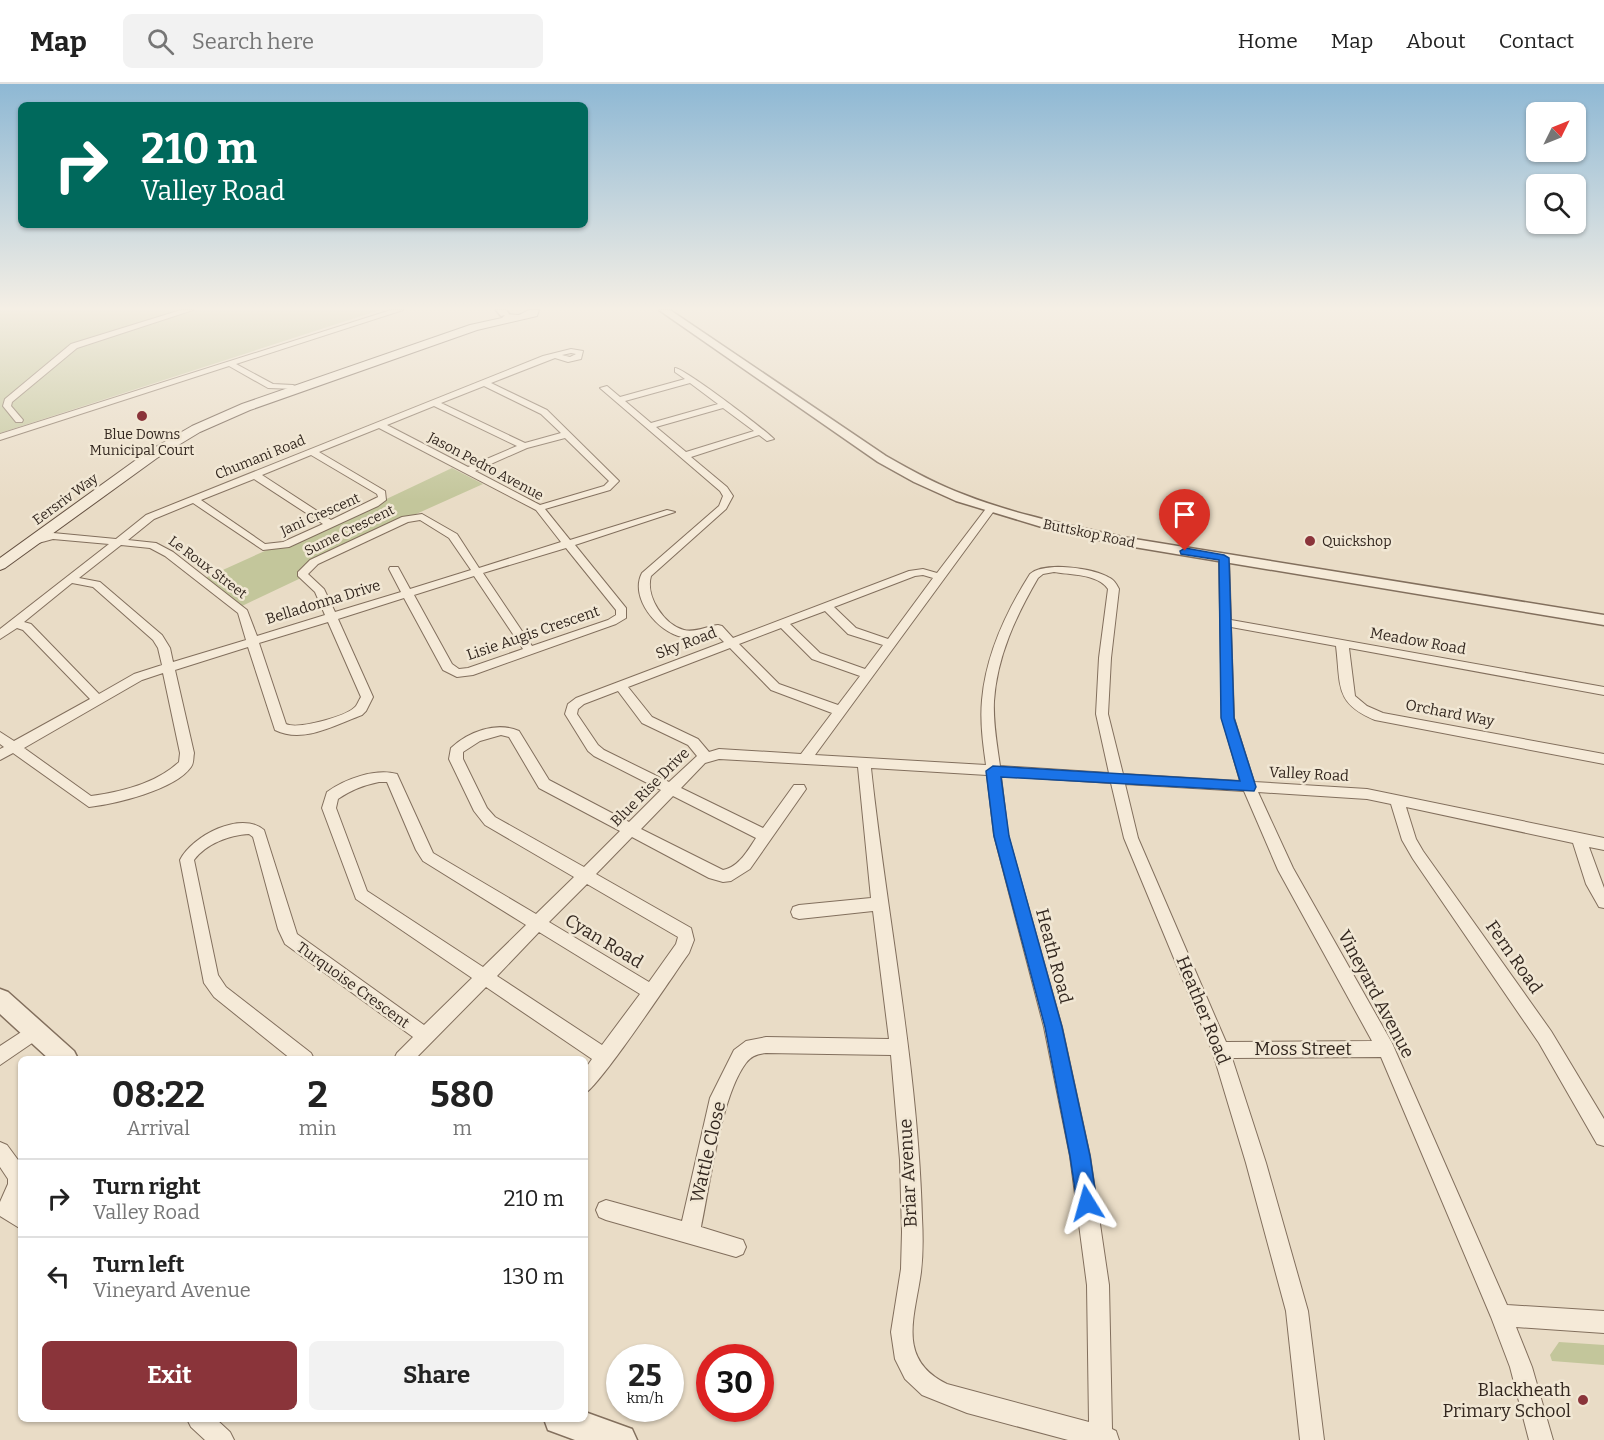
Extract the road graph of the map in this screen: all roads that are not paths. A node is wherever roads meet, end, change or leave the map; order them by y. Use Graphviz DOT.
graph roads {
  1 [pos="41,373"];
  2 [pos="197,373"];
  3 [pos="245,373"];
  4 [pos="333,373"];
  5 [pos="342,373"];
  6 [pos="508,373"];
  7 [pos="683,373"];
  8 [pos="756,373"];
  9 [pos="692,380"];
  10 [pos="484,383"];
  11 [pos="604,388"];
  12 [pos="270,390"];
  13 [pos="619,400"];
  14 [pos="435,403"];
  15 [pos="725,405"];
  16 [pos="19,420"];
  17 [pos="380,425"];
  18 [pos="650,426"];
  19 [pos="761,432"];
  20 [pos="568,434"];
  21 [pos="0,437"];
  22 [pos="770,439"];
  23 [pos="525,446"];
  24 [pos="312,452"];
  25 [pos="684,456"];
  26 [pos="468,471"];
  27 [pos="255,475"];
  28 [pos="194,499"];
  29 [pos="539,508"];
  30 [pos="991,508"];
  31 [pos="670,512"];
  32 [pos="330,524"];
  33 [pos="51,533"];
  34 [pos="117,542"];
  35 [pos="567,544"];
  36 [pos="1224,558"];
  37 [pos="0,560"];
  38 [pos="0,565"];
  39 [pos="394,569"];
  40 [pos="478,571"];
  41 [pos="940,577"];
  42 [pos="71,580"];
  43 [pos="1112,585"];
  44 [pos="407,593"];
  45 [pos="826,606"];
  46 [pos="332,616"];
  47 [pos="1604,620"];
  48 [pos="1226,622"];
  49 [pos="14,623"];
  50 [pos="782,623"];
  51 [pos="0,635"];
  52 [pos="253,641"];
  53 [pos="733,642"];
  54 [pos="1342,643"];
  55 [pos="891,644"];
  56 [pos="530,651"];
  57 [pos="168,667"];
  58 [pos="868,675"];
  59 [pos="621,686"];
  60 [pos="1604,691"];
  61 [pos="96,699"];
  62 [pos="841,711"];
  63 [pos="0,737"];
  64 [pos="13,747"];
  65 [pos="0,755"];
  66 [pos="705,757"];
  67 [pos="805,759"];
  68 [pos="1604,759"];
  69 [pos="864,763"];
  70 [pos="993,771"];
  71 [pos="1118,779"];
  72 [pos="1249,787"];
  73 [pos="671,789"];
  74 [pos="799,789"];
  75 [pos="1396,799"];
  76 [pos="630,830"];
  77 [pos="765,836"];
  78 [pos="1579,839"];
  79 [pos="1604,844"];
  80 [pos="586,874"];
  81 [pos="1604,902"];
  82 [pos="879,904"];
  83 [pos="799,912"];
  84 [pos="537,923"];
  85 [pos="484,977"];
  86 [pos="651,992"];
  87 [pos="0,999"];
  88 [pos="35,1030"];
  89 [pos="425,1036"];
  90 [pos="899,1047"];
  91 [pos="1386,1049"];
  92 [pos="1221,1050"];
  93 [pos="63,1056"];
  94 [pos="301,1056"];
  95 [pos="406,1056"];
  96 [pos="0,1057"];
  97 [pos="605,1057"];
  98 [pos="588,1080"];
  99 [pos="1604,1137"];
  100 [pos="0,1152"];
  101 [pos="18,1179"];
  102 [pos="18,1190"];
  103 [pos="606,1210"];
  104 [pos="9,1212"];
  105 [pos="689,1234"];
  106 [pos="736,1247"];
  107 [pos="1501,1315"];
  108 [pos="1604,1322"];
  109 [pos="202,1422"];
  110 [pos="568,1422"];
  111 [pos="1106,1439"];
  112 [pos="222,1440"];
  113 [pos="621,1440"];
  114 [pos="1312,1440"];
  115 [pos="1541,1440"];
  1 -- 16 [label="street"];
  2 -- 21 [label="street"];
  3 -- 12 [label="street"];
  4 -- 12 [label="main road, Eersriv Way"];
  5 -- 33 [label="main road, Eersriv Way"];
  6 -- 10 [label="street, Chumani Road"];
  7 -- 9 [label="street"];
  8 -- 30 [label="street, Buttskop Road"];
  9 -- 13 [label="street"];
  9 -- 15 [label="street"];
  10 -- 14 [label="street, Chumani Road"];
  10 -- 20 [label="street"];
  11 -- 13 [label="street"];
  12 -- 37 [label="main road, Eersriv Way"];
  13 -- 18 [label="street"];
  14 -- 17 [label="street, Chumani Road"];
  14 -- 23 [label="street"];
  15 -- 18 [label="street"];
  15 -- 19 [label="street"];
  17 -- 24 [label="street, Chumani Road"];
  17 -- 26 [label="street, Jason Pedro Avenue"];
  18 -- 25 [label="street"];
  19 -- 22 [label="street"];
  19 -- 25 [label="street"];
  20 -- 23 [label="street"];
  20 -- 29 [label="street"];
  23 -- 26 [label="street"];
  24 -- 27 [label="street, Chumani Road"];
  24 -- 32 [label="street, Jani Crescent"];
  25 -- 53 [label="street"];
  26 -- 29 [label="street, Jason Pedro Avenue"];
  27 -- 28 [label="street, Chumani Road"];
  27 -- 32 [label="street"];
  28 -- 32 [label="street, Jani Crescent"];
  28 -- 34 [label="street, Chumani Road"];
  29 -- 35 [label="street, Jason Pedro Avenue"];
  30 -- 36 [label="street, Buttskop Road"];
  30 -- 41 [label="street"];
  31 -- 35 [label="street, Belladonna Drive"];
  33 -- 34 [label="street, Le Roux Street"];
  33 -- 38 [label="main road, Eersriv Way"];
  34 -- 42 [label="street, Chumani Road"];
  34 -- 52 [label="street, Le Roux Street"];
  35 -- 40 [label="street, Belladonna Drive"];
  35 -- 56 [label="street, Lisie Augis Crescent"];
  36 -- 47 [label="street, Buttskop Road"];
  36 -- 48 [label="street, Vineyard Avenue"];
  39 -- 44 [label="street"];
  40 -- 44 [label="street, Belladonna Drive"];
  40 -- 46 [label="street, Sume Crescent"];
  40 -- 56 [label="street"];
  41 -- 45 [label="street, Sky Road"];
  41 -- 55 [label="street"];
  42 -- 49 [label="street, Chumani Road"];
  42 -- 57 [label="street"];
  43 -- 70 [label="street, Heath Road"];
  43 -- 71 [label="street, Heather Road"];
  44 -- 46 [label="street, Belladonna Drive"];
  44 -- 56 [label="street, Lisie Augis Crescent"];
  45 -- 50 [label="street, Sky Road"];
  45 -- 55 [label="street"];
  46 -- 52 [label="street, Belladonna Drive"];
  46 -- 52 [label="street, Le Roux Street"];
  48 -- 54 [label="street, Meadow Road"];
  48 -- 72 [label="street, Vineyard Avenue"];
  49 -- 51 [label="street, Chumani Road"];
  49 -- 61 [label="street"];
  50 -- 53 [label="street, Sky Road"];
  50 -- 58 [label="street"];
  52 -- 57 [label="street, Belladonna Drive"];
  53 -- 59 [label="street, Sky Road"];
  53 -- 62 [label="street"];
  54 -- 60 [label="street, Meadow Road"];
  54 -- 68 [label="street, Orchard Way"];
  55 -- 58 [label="street"];
  57 -- 61 [label="street, Belladonna Drive"];
  57 -- 64 [label="street"];
  58 -- 62 [label="street"];
  59 -- 66 [label="street"];
  59 -- 73 [label="street, Sky Road"];
  61 -- 64 [label="street, Belladonna Drive"];
  62 -- 67 [label="street"];
  63 -- 64 [label="street"];
  64 -- 65 [label="street, Belladonna Drive"];
  66 -- 67 [label="street, Blue Rise Drive"];
  66 -- 73 [label="street, Blue Rise Drive"];
  67 -- 69 [label="street, Blue Rise Drive"];
  69 -- 70 [label="street, Valley Road"];
  69 -- 82 [label="street, Briar Avenue"];
  70 -- 71 [label="street, Valley Road"];
  70 -- 111 [label="street, Heath Road"];
  71 -- 72 [label="street, Valley Road"];
  71 -- 92 [label="street, Heather Road"];
  72 -- 75 [label="street, Valley Road"];
  72 -- 91 [label="street, Vineyard Avenue"];
  73 -- 76 [label="street, Blue Rise Drive"];
  73 -- 77 [label="street"];
  74 -- 77 [label="street"];
  75 -- 78 [label="street, Valley Road"];
  75 -- 99 [label="street, Fern Road"];
  76 -- 77 [label="street"];
  76 -- 80 [label="street, Blue Rise Drive"];
  76 -- 80 [label="street"];
  78 -- 79 [label="street, Valley Road"];
  78 -- 81 [label="street"];
  80 -- 84 [label="street, Blue Rise Drive"];
  80 -- 86 [label="street"];
  82 -- 83 [label="street"];
  82 -- 90 [label="street, Briar Avenue"];
  84 -- 85 [label="street, Blue Rise Drive"];
  84 -- 85 [label="street, Cyan Road"];
  84 -- 86 [label="street, Cyan Road"];
  85 -- 89 [label="street, Blue Rise Drive"];
  85 -- 97 [label="street"];
  86 -- 97 [label="street"];
  87 -- 88 [label="street"];
  88 -- 93 [label="street"];
  88 -- 96 [label="street"];
  89 -- 94 [label="street, Turquoise Crescent"];
  89 -- 95 [label="street, Blue Rise Drive"];
  90 -- 105 [label="street, Wattle Close"];
  90 -- 111 [label="street, Briar Avenue"];
  91 -- 92 [label="street, Moss Street"];
  91 -- 107 [label="street, Vineyard Avenue"];
  92 -- 114 [label="street, Heather Road"];
  97 -- 98 [label="street"];
  100 -- 101 [label="street"];
  102 -- 104 [label="street"];
  103 -- 105 [label="street"];
  105 -- 106 [label="street"];
  107 -- 108 [label="street"];
  107 -- 115 [label="street, Vineyard Avenue"];
  109 -- 112 [label="street"];
  110 -- 113 [label="street"];
}
